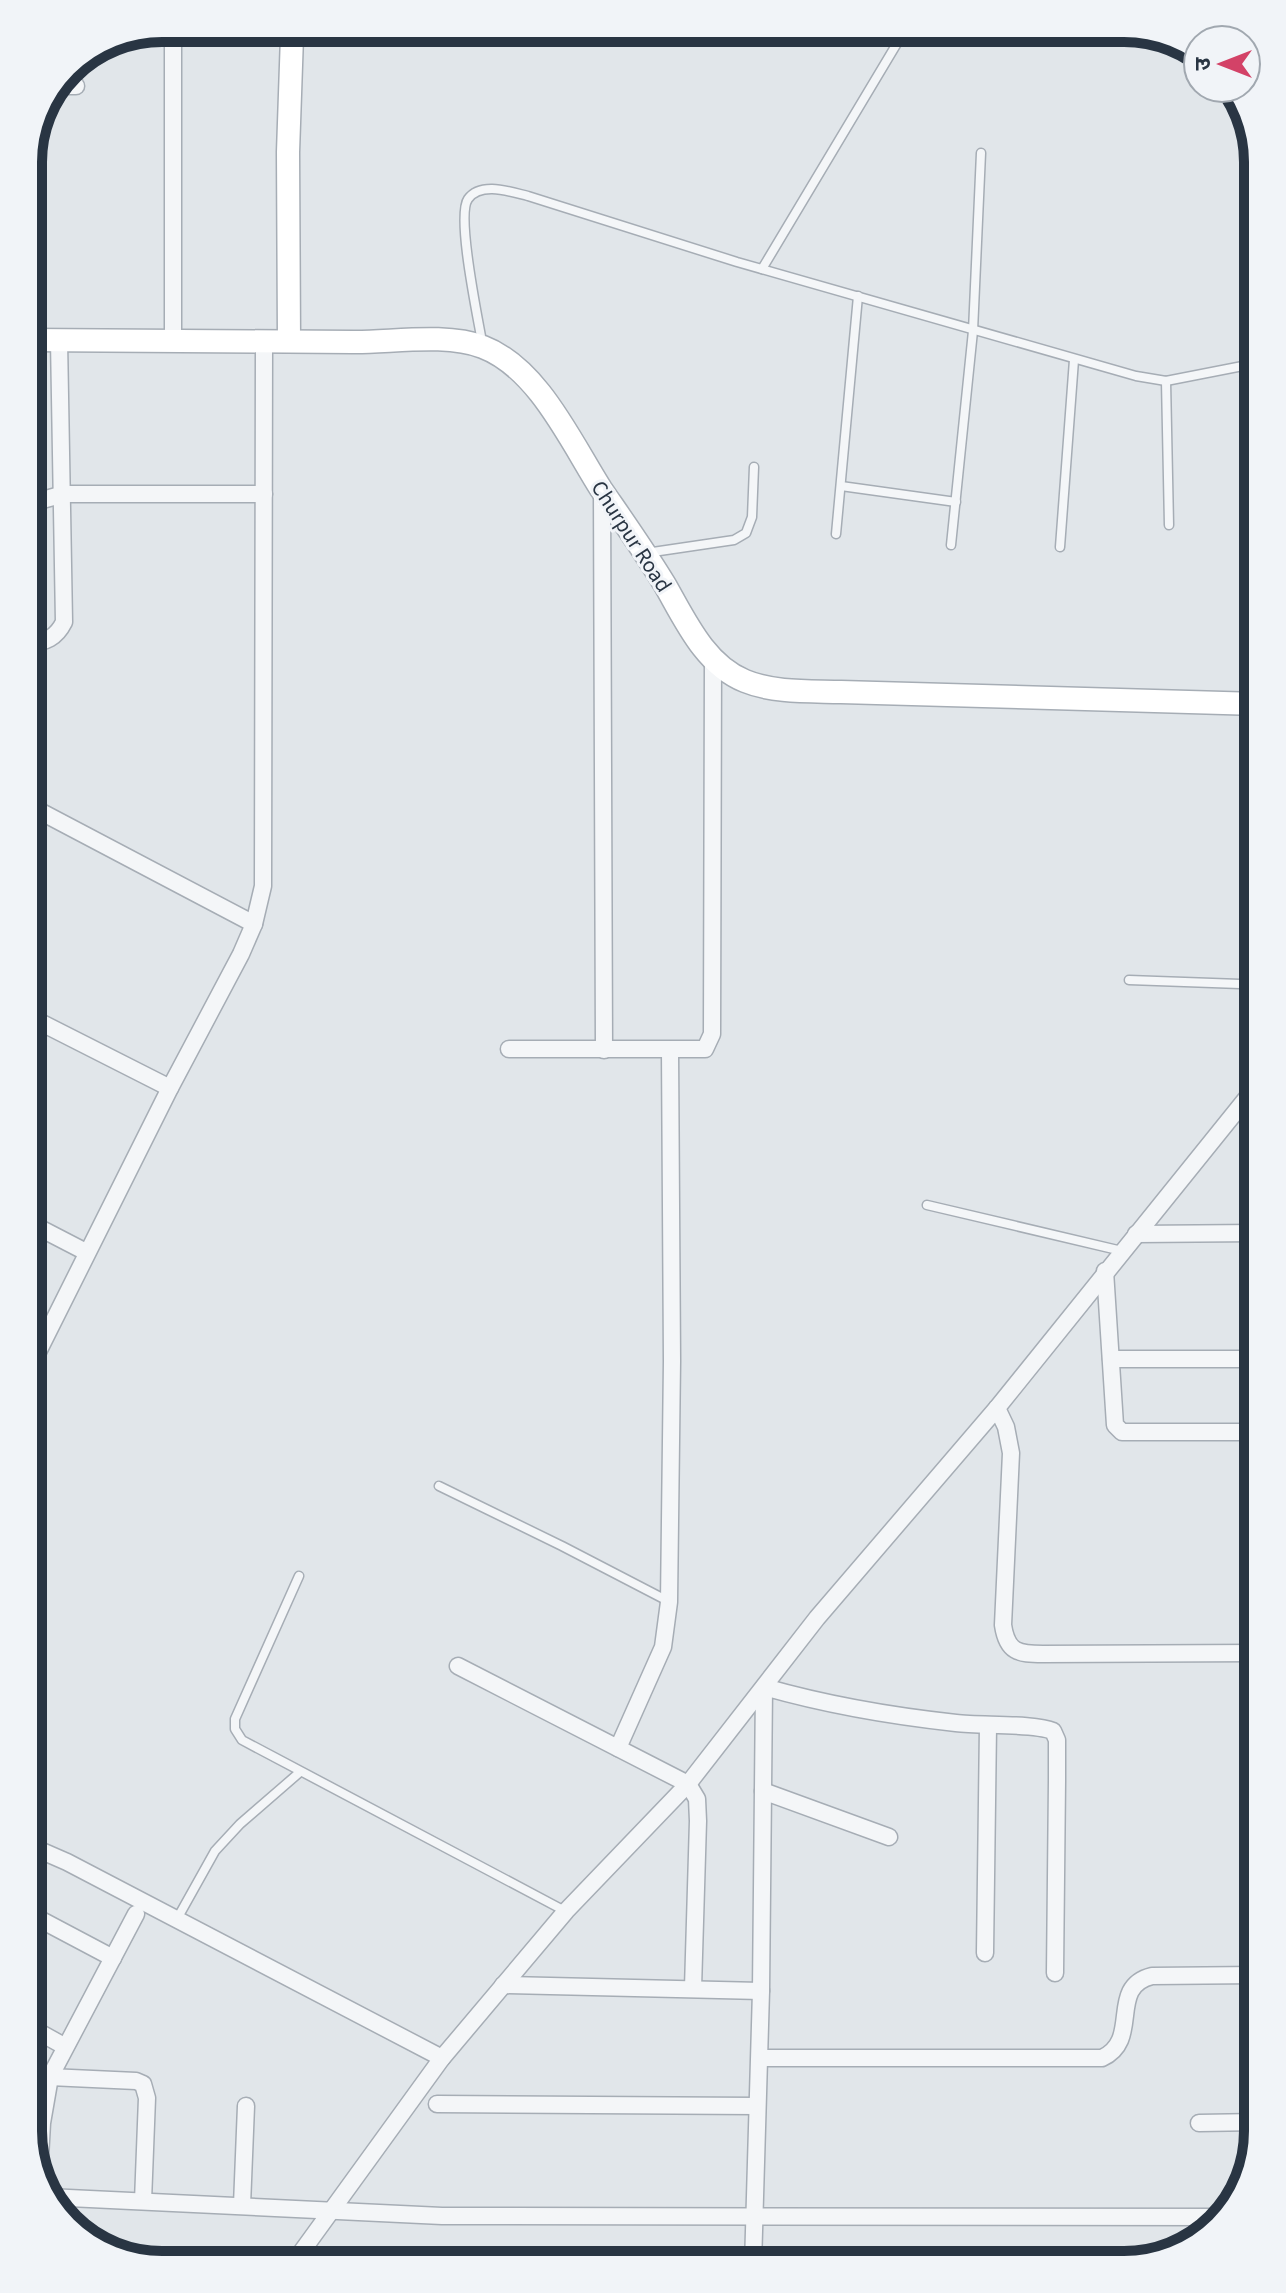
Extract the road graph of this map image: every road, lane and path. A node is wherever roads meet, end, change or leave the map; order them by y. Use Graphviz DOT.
graph roads {
  1 [pos="173,42"];
  2 [pos="292,42"];
  3 [pos="898,42"];
  4 [pos="981,153"];
  5 [pos="762,269"];
  6 [pos="858,296"];
  7 [pos="973,331"];
  8 [pos="173,339"];
  9 [pos="42,340"];
  10 [pos="59,340"];
  11 [pos="289,341"];
  12 [pos="264,342"];
  13 [pos="483,347"];
  14 [pos="1074,360"];
  15 [pos="1244,366"];
  16 [pos="1166,381"];
  17 [pos="754,467"];
  18 [pos="841,486"];
  19 [pos="602,490"];
  20 [pos="64,494"];
  21 [pos="264,494"];
  22 [pos="42,500"];
  23 [pos="956,502"];
  24 [pos="1169,525"];
  25 [pos="836,534"];
  26 [pos="951,545"];
  27 [pos="1060,547"];
  28 [pos="645,553"];
  29 [pos="42,641"];
  30 [pos="713,659"];
  31 [pos="1244,704"];
  32 [pos="42,812"];
  33 [pos="254,924"];
  34 [pos="1129,980"];
  35 [pos="1244,985"];
  36 [pos="42,1023"];
  37 [pos="509,1049"];
  38 [pos="604,1050"];
  39 [pos="670,1050"];
  40 [pos="170,1088"];
  41 [pos="1244,1101"];
  42 [pos="927,1205"];
  43 [pos="42,1229"];
  44 [pos="1244,1233"];
  45 [pos="1136,1234"];
  46 [pos="1122,1251"];
  47 [pos="86,1252"];
  48 [pos="1105,1271"];
  49 [pos="42,1343"];
  50 [pos="1111,1359"];
  51 [pos="1244,1359"];
  52 [pos="997,1408"];
  53 [pos="1244,1432"];
  54 [pos="439,1486"];
  55 [pos="299,1576"];
  56 [pos="669,1602"];
  57 [pos="1244,1653"];
  58 [pos="458,1666"];
  59 [pos="764,1687"];
  60 [pos="988,1726"];
  61 [pos="618,1748"];
  62 [pos="300,1772"];
  63 [pos="688,1784"];
  64 [pos="763,1791"];
  65 [pos="889,1837"];
  66 [pos="42,1851"];
  67 [pos="566,1911"];
  68 [pos="136,1914"];
  69 [pos="177,1919"];
  70 [pos="42,1920"];
  71 [pos="985,1953"];
  72 [pos="113,1958"];
  73 [pos="1055,1973"];
  74 [pos="1244,1975"];
  75 [pos="503,1985"];
  76 [pos="693,1988"];
  77 [pos="761,1991"];
  78 [pos="42,2034"];
  79 [pos="64,2046"];
  80 [pos="442,2058"];
  81 [pos="760,2058"];
  82 [pos="42,2077"];
  83 [pos="50,2077"];
  84 [pos="437,2104"];
  85 [pos="246,2106"];
  86 [pos="757,2106"];
  87 [pos="1244,2122"];
  88 [pos="42,2123"];
  89 [pos="1199,2123"];
  90 [pos="62,2198"];
  91 [pos="143,2201"];
  92 [pos="242,2205"];
  93 [pos="332,2212"];
  94 [pos="754,2216"];
  95 [pos="1207,2217"];
  96 [pos="303,2251"];
  97 [pos="753,2251"];
  1 -- 8 [label="street"];
  2 -- 11 [label="street"];
  3 -- 5 [label="lane"];
  4 -- 7 [label="lane"];
  5 -- 6 [label="lane"];
  5 -- 13 [label="lane"];
  6 -- 7 [label="lane"];
  6 -- 18 [label="lane"];
  7 -- 14 [label="lane"];
  7 -- 23 [label="lane"];
  8 -- 10 [label="street, Churpur Road"];
  8 -- 12 [label="street, Churpur Road"];
  9 -- 10 [label="street, Churpur Road"];
  10 -- 20 [label="street"];
  11 -- 12 [label="street, Churpur Road"];
  11 -- 13 [label="street, Churpur Road"];
  12 -- 21 [label="street"];
  13 -- 19 [label="street, Churpur Road"];
  14 -- 16 [label="lane"];
  14 -- 27 [label="lane"];
  15 -- 16 [label="lane"];
  16 -- 24 [label="lane"];
  17 -- 28 [label="lane"];
  18 -- 23 [label="lane"];
  18 -- 25 [label="lane"];
  19 -- 28 [label="street, Churpur Road"];
  19 -- 38 [label="street"];
  20 -- 21 [label="street"];
  20 -- 22 [label="street"];
  20 -- 29 [label="street"];
  21 -- 33 [label="street"];
  23 -- 26 [label="lane"];
  28 -- 30 [label="street, Churpur Road"];
  30 -- 31 [label="street, Churpur Road"];
  30 -- 39 [label="street"];
  32 -- 33 [label="street"];
  33 -- 40 [label="street"];
  34 -- 35 [label="lane"];
  36 -- 40 [label="street"];
  37 -- 38 [label="street"];
  38 -- 39 [label="street"];
  39 -- 56 [label="street"];
  40 -- 47 [label="street"];
  41 -- 45 [label="street"];
  42 -- 46 [label="lane"];
  43 -- 47 [label="street"];
  44 -- 45 [label="street"];
  45 -- 46 [label="street"];
  46 -- 48 [label="street"];
  47 -- 49 [label="street"];
  48 -- 50 [label="street"];
  48 -- 52 [label="street"];
  50 -- 51 [label="street"];
  50 -- 53 [label="street"];
  52 -- 57 [label="street"];
  52 -- 59 [label="street"];
  54 -- 56 [label="lane"];
  55 -- 62 [label="lane"];
  56 -- 61 [label="street"];
  58 -- 61 [label="street"];
  59 -- 60 [label="street"];
  59 -- 63 [label="street"];
  59 -- 64 [label="street"];
  60 -- 71 [label="street"];
  60 -- 73 [label="street"];
  61 -- 63 [label="street"];
  62 -- 67 [label="lane"];
  62 -- 69 [label="lane"];
  63 -- 67 [label="street"];
  63 -- 76 [label="street"];
  64 -- 65 [label="street"];
  64 -- 77 [label="street"];
  66 -- 69 [label="street"];
  67 -- 75 [label="street"];
  68 -- 72 [label="street"];
  69 -- 80 [label="street"];
  70 -- 72 [label="street"];
  72 -- 79 [label="street"];
  74 -- 81 [label="street"];
  75 -- 76 [label="street"];
  75 -- 80 [label="street"];
  76 -- 77 [label="street"];
  77 -- 81 [label="street"];
  78 -- 79 [label="street"];
  79 -- 83 [label="street"];
  80 -- 93 [label="street"];
  81 -- 86 [label="street"];
  82 -- 83 [label="street"];
  83 -- 88 [label="street"];
  83 -- 91 [label="street"];
  84 -- 86 [label="street"];
  85 -- 92 [label="street"];
  86 -- 94 [label="street"];
  87 -- 89 [label="street"];
  90 -- 91 [label="street"];
  91 -- 92 [label="street"];
  92 -- 93 [label="street"];
  93 -- 94 [label="street"];
  93 -- 96 [label="street"];
  94 -- 95 [label="street"];
  94 -- 97 [label="street"];
}
